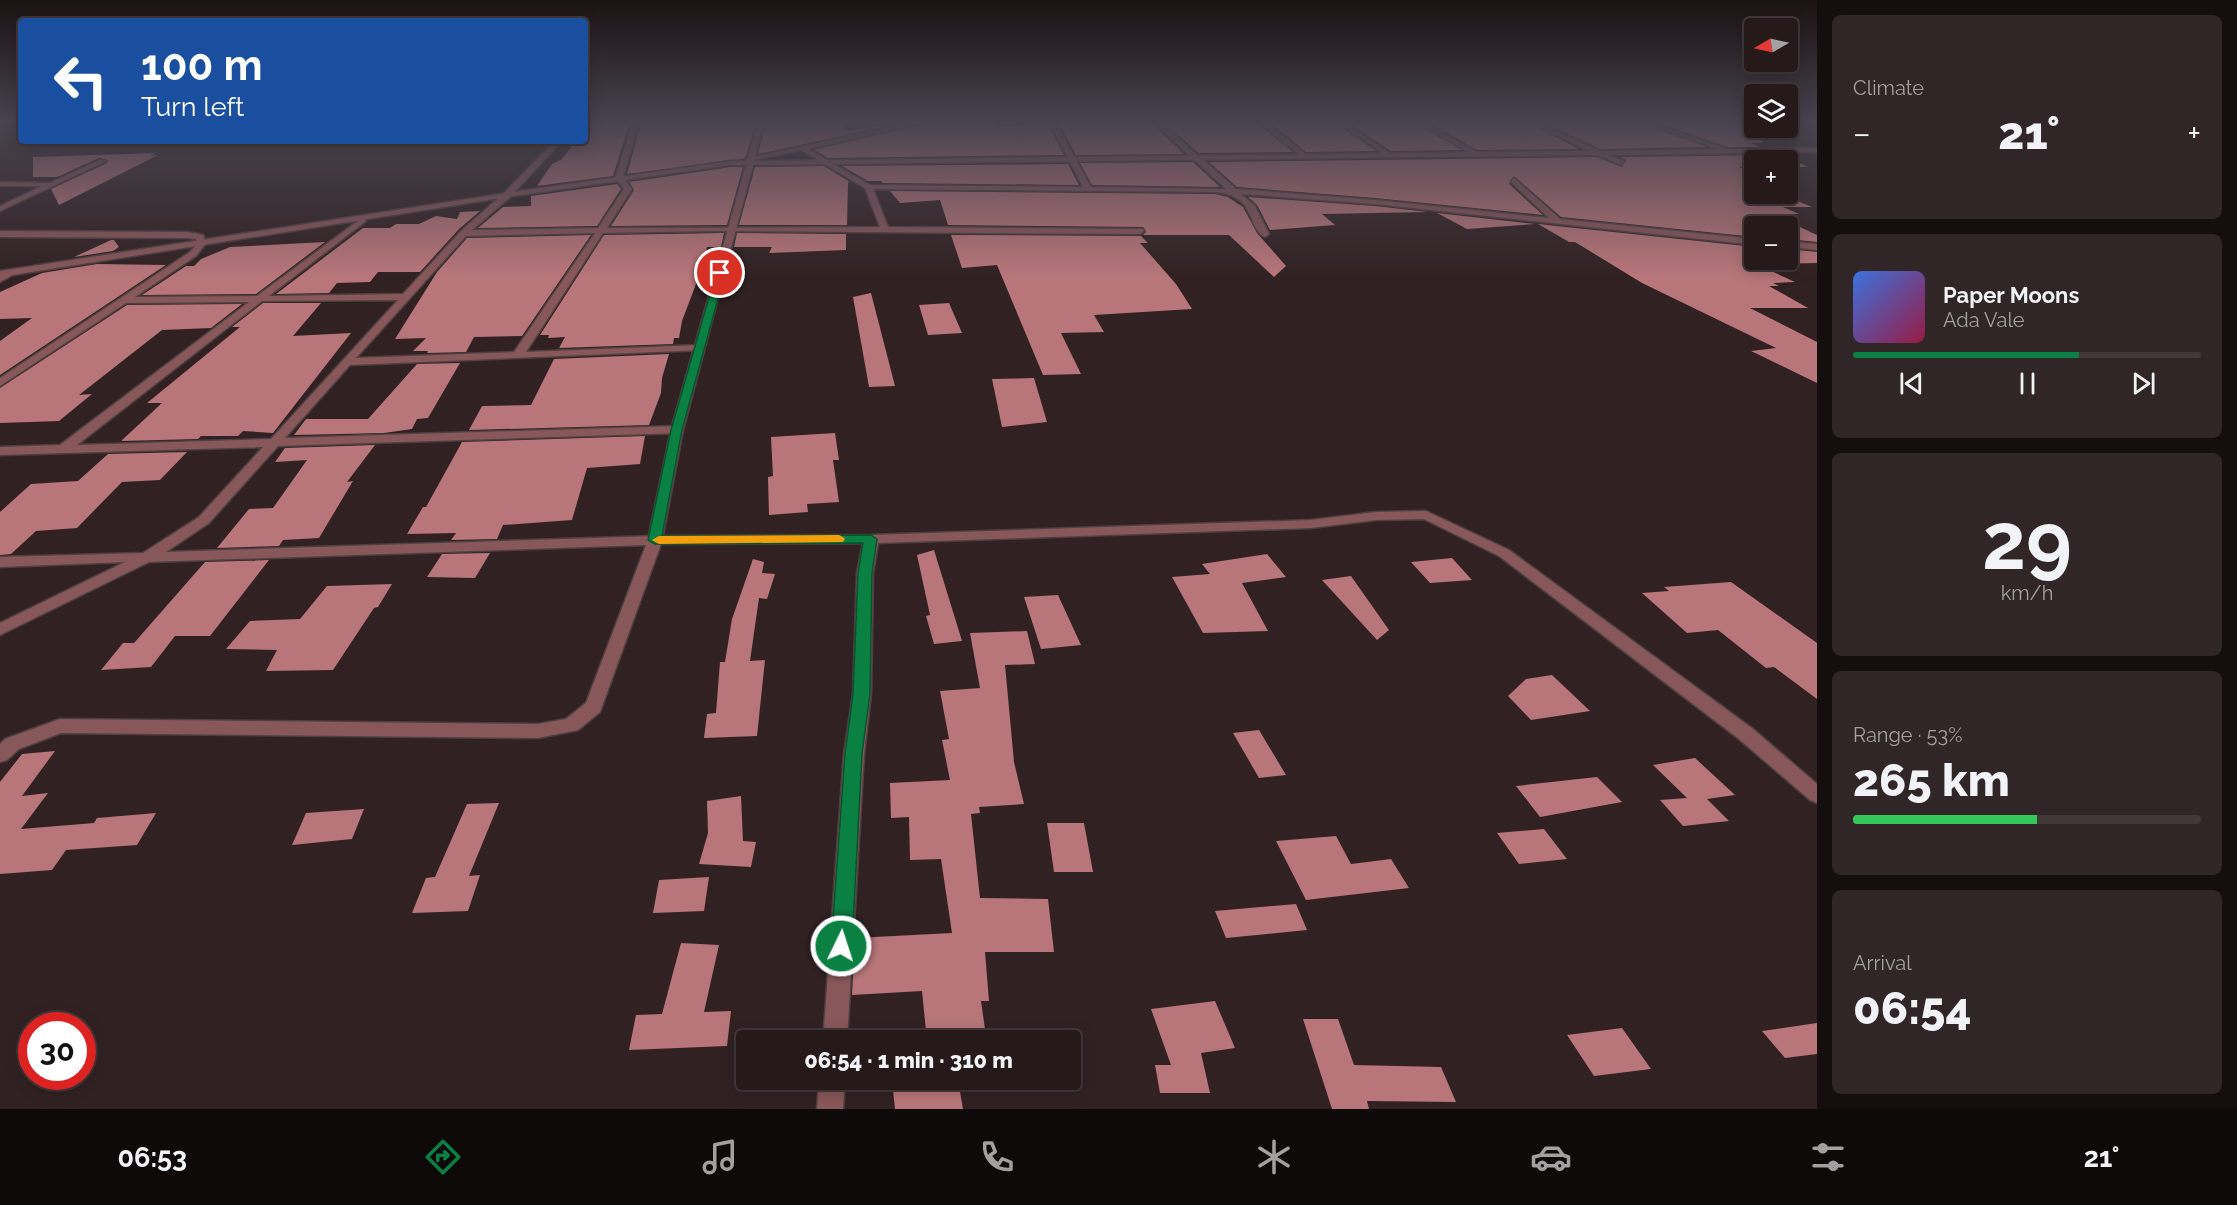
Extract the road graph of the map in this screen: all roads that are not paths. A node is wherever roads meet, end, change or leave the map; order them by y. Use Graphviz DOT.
graph roads {
  1 [pos="74,174"];
  2 [pos="527,174"];
  3 [pos="621,174"];
  4 [pos="651,174"];
  5 [pos="746,174"];
  6 [pos="845,174"];
  7 [pos="1081,174"];
  8 [pos="1213,174"];
  9 [pos="620,178"];
  10 [pos="1514,180"];
  11 [pos="0,184"];
  12 [pos="52,184"];
  13 [pos="868,187"];
  14 [pos="1088,189"];
  15 [pos="1233,191"];
  16 [pos="507,195"];
  17 [pos="0,209"];
  18 [pos="363,219"];
  19 [pos="1557,220"];
  20 [pos="1542,225"];
  21 [pos="731,230"];
  22 [pos="602,231"];
  23 [pos="886,231"];
  24 [pos="1140,231"];
  25 [pos="464,233"];
  26 [pos="0,234"];
  27 [pos="1265,234"];
  28 [pos="1744,241"];
  29 [pos="202,243"];
  30 [pos="1798,245"];
  31 [pos="1817,247"];
  32 [pos="13,272"];
  33 [pos="0,274"];
  34 [pos="0,279"];
  35 [pos="407,297"];
  36 [pos="261,298"];
  37 [pos="125,300"];
  38 [pos="700,348"];
  39 [pos="518,356"];
  40 [pos="348,362"];
  41 [pos="0,382"];
  42 [pos="677,430"];
  43 [pos="274,444"];
  44 [pos="63,449"];
  45 [pos="0,451"];
  46 [pos="871,539"];
  47 [pos="655,540"];
  48 [pos="148,556"];
  49 [pos="0,562"];
  50 [pos="0,630"];
  51 [pos="0,755"];
  52 [pos="1817,795"];
  53 [pos="836,1030"];
  54 [pos="831,1090"];
  55 [pos="830,1109"];
  1 -- 12 [label="street"];
  2 -- 16 [label="street"];
  3 -- 9 [label="street"];
  4 -- 9 [label="street"];
  5 -- 21 [label="street"];
  6 -- 13 [label="street"];
  7 -- 14 [label="street"];
  8 -- 15 [label="street"];
  9 -- 16 [label="street"];
  9 -- 22 [label="street"];
  10 -- 19 [label="street"];
  11 -- 12 [label="street"];
  12 -- 17 [label="street"];
  13 -- 14 [label="street"];
  13 -- 23 [label="street"];
  14 -- 15 [label="street"];
  15 -- 19 [label="street"];
  15 -- 27 [label="street"];
  16 -- 18 [label="street"];
  16 -- 25 [label="street"];
  18 -- 29 [label="street"];
  18 -- 36 [label="street"];
  19 -- 20 [label="street"];
  19 -- 28 [label="street"];
  21 -- 22 [label="street"];
  21 -- 23 [label="street"];
  21 -- 38 [label="street"];
  22 -- 25 [label="street"];
  22 -- 39 [label="street"];
  23 -- 24 [label="street"];
  25 -- 35 [label="street"];
  26 -- 29 [label="street"];
  29 -- 32 [label="street"];
  29 -- 37 [label="street"];
  30 -- 31 [label="street"];
  32 -- 33 [label="street"];
  32 -- 34 [label="street"];
  35 -- 36 [label="street"];
  35 -- 40 [label="street"];
  36 -- 37 [label="street"];
  36 -- 44 [label="street"];
  37 -- 41 [label="street"];
  38 -- 39 [label="street"];
  38 -- 42 [label="street"];
  39 -- 40 [label="street"];
  40 -- 43 [label="street"];
  42 -- 43 [label="street"];
  42 -- 47 [label="street"];
  43 -- 44 [label="street"];
  43 -- 48 [label="street"];
  44 -- 45 [label="street"];
  46 -- 47 [label="street"];
  46 -- 52 [label="street"];
  46 -- 53 [label="street"];
  47 -- 48 [label="street"];
  47 -- 51 [label="street"];
  48 -- 49 [label="street"];
  48 -- 50 [label="street"];
  54 -- 55 [label="street"];
}
